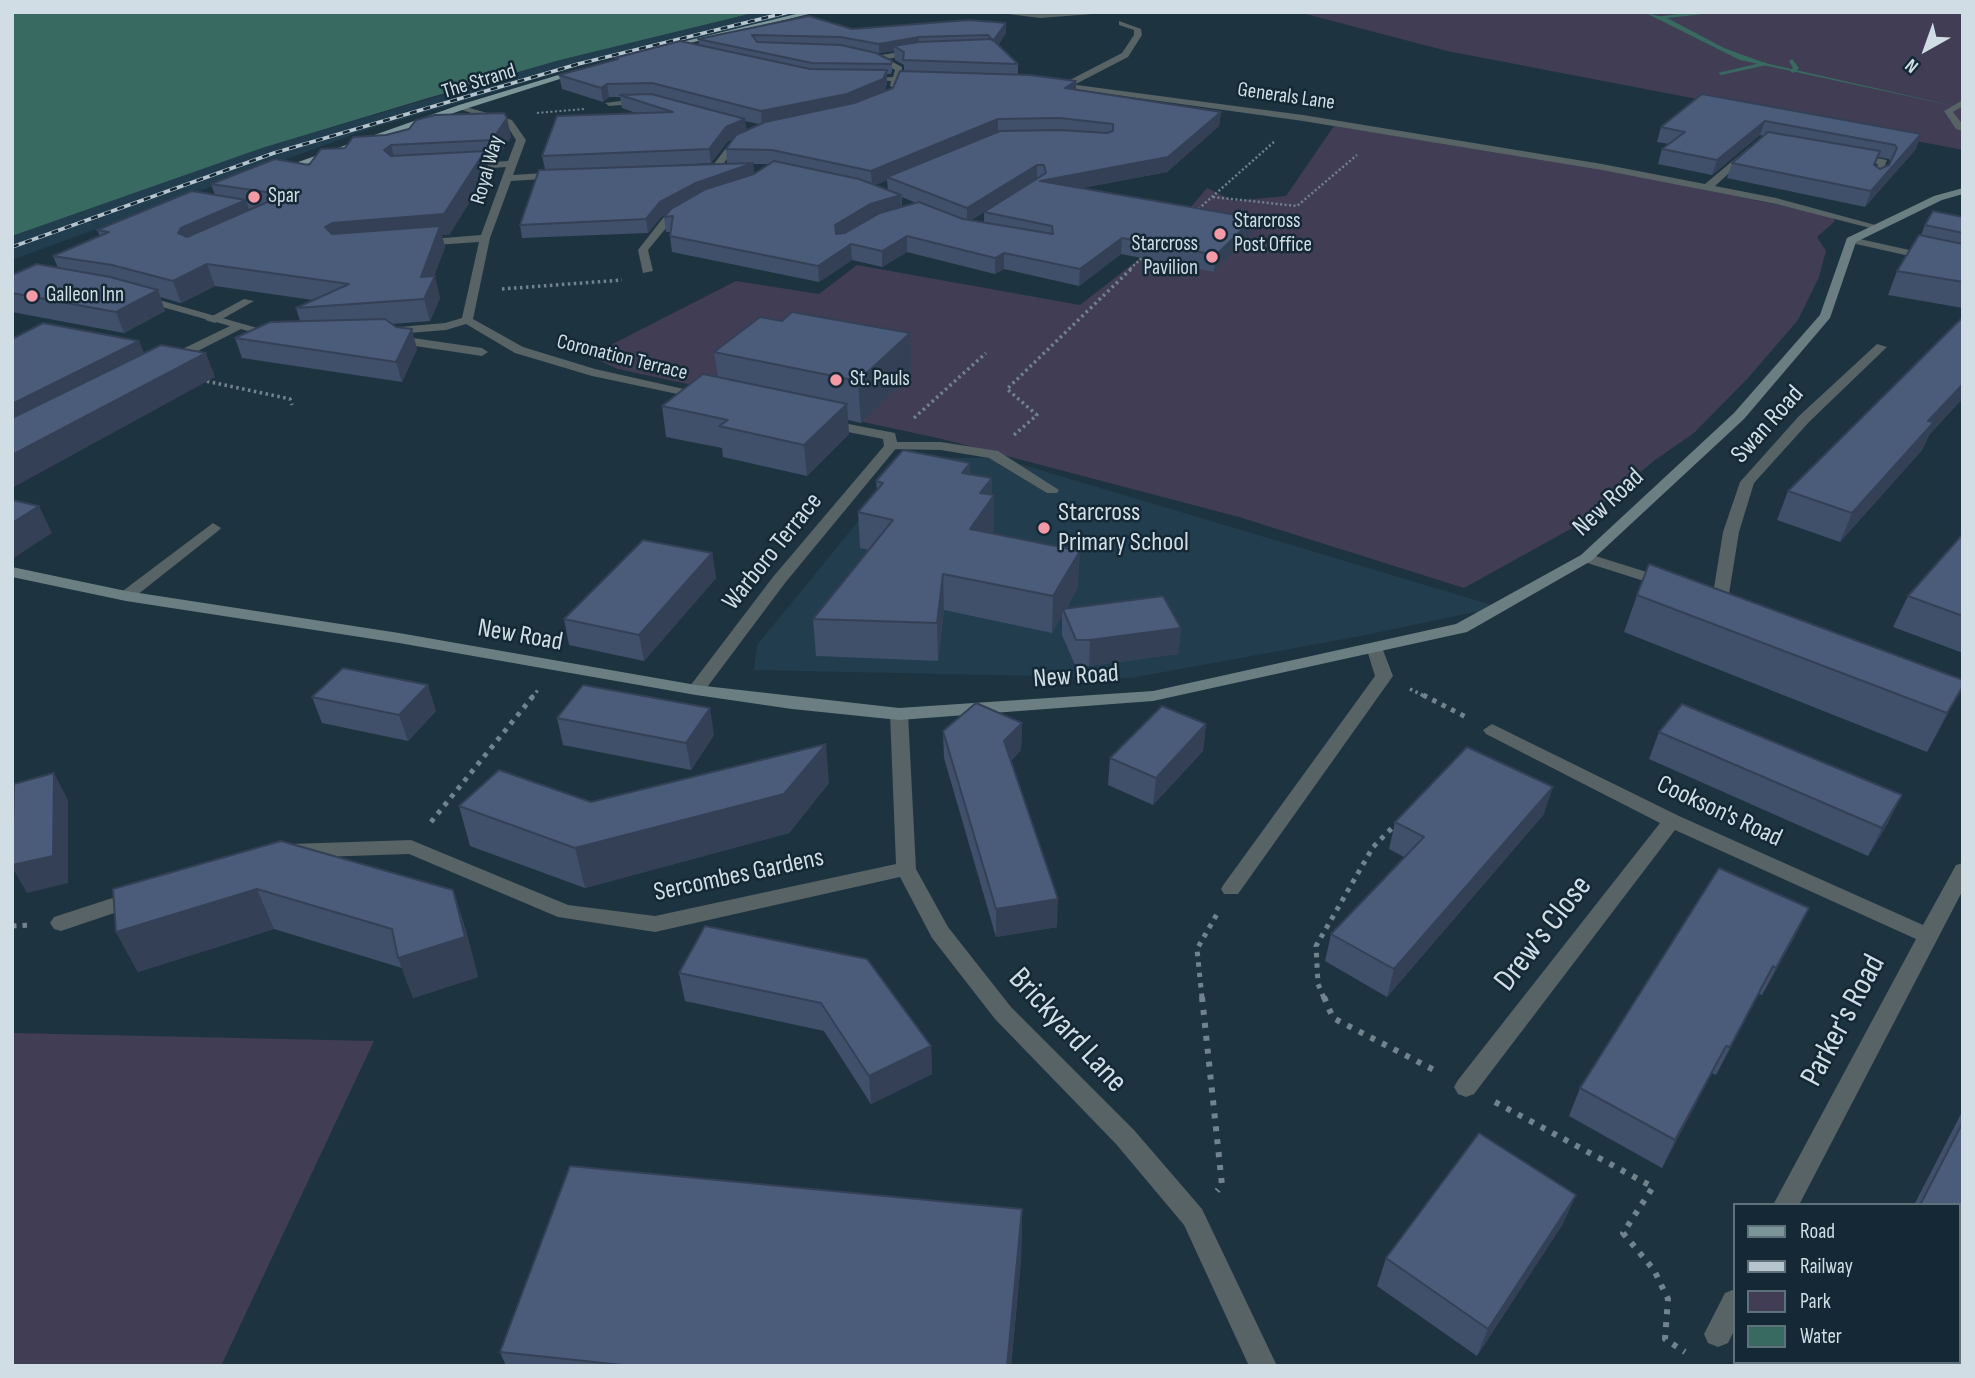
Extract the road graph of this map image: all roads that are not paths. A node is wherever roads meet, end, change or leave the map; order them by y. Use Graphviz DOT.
graph roads {
  1 [pos="814,12"];
  2 [pos="995,12"];
  3 [pos="1116,12"];
  4 [pos="1122,23"];
  5 [pos="686,50"];
  6 [pos="930,50"];
  7 [pos="646,52"];
  8 [pos="698,52"];
  9 [pos="866,56"];
  10 [pos="879,58"];
  11 [pos="594,67"];
  12 [pos="897,78"];
  13 [pos="856,79"];
  14 [pos="937,79"];
  15 [pos="1041,83"];
  16 [pos="1067,85"];
  17 [pos="890,97"];
  18 [pos="653,102"];
  19 [pos="609,103"];
  20 [pos="1959,104"];
  21 [pos="462,107"];
  22 [pos="1963,128"];
  23 [pos="752,136"];
  24 [pos="1760,141"];
  25 [pos="1847,155"];
  26 [pos="513,164"];
  27 [pos="449,167"];
  28 [pos="701,169"];
  29 [pos="715,169"];
  30 [pos="727,169"];
  31 [pos="269,174"];
  32 [pos="576,175"];
  33 [pos="507,178"];
  34 [pos="1876,179"];
  35 [pos="1709,186"];
  36 [pos="1963,191"];
  37 [pos="691,206"];
  38 [pos="1874,226"];
  39 [pos="485,238"];
  40 [pos="1851,240"];
  41 [pos="405,244"];
  42 [pos="1963,265"];
  43 [pos="647,271"];
  44 [pos="133,296"];
  45 [pos="248,301"];
  46 [pos="211,320"];
  47 [pos="467,320"];
  48 [pos="237,327"];
  49 [pos="393,331"];
  50 [pos="379,332"];
  51 [pos="292,336"];
  52 [pos="1881,347"];
  53 [pos="482,352"];
  54 [pos="149,370"];
  55 [pos="720,401"];
  56 [pos="811,420"];
  57 [pos="890,441"];
  58 [pos="1052,490"];
  59 [pos="212,528"];
  60 [pos="1586,558"];
  61 [pos="12,572"];
  62 [pos="1684,589"];
  63 [pos="127,596"];
  64 [pos="1721,601"];
  65 [pos="1375,650"];
  66 [pos="696,690"];
  67 [pos="899,714"];
  68 [pos="1492,730"];
  69 [pos="1672,821"];
  70 [pos="269,856"];
  71 [pos="906,869"];
  72 [pos="1963,870"];
  73 [pos="1231,889"];
  74 [pos="152,894"];
  75 [pos="61,923"];
  76 [pos="1928,936"];
  77 [pos="1466,1087"];
  78 [pos="1787,1203"];
  79 [pos="1734,1304"];
  80 [pos="1718,1334"];
  81 [pos="1263,1366"];
  1 -- 7 [label="main road"];
  2 -- 3 [label="street"];
  4 -- 16 [label="street"];
  5 -- 8 [label="street"];
  6 -- 10 [label="street"];
  9 -- 10 [label="street"];
  10 -- 12 [label="street"];
  11 -- 21 [label="main road, The Strand"];
  12 -- 13 [label="street"];
  12 -- 14 [label="street"];
  12 -- 17 [label="street"];
  15 -- 16 [label="street, Generals Lane"];
  16 -- 35 [label="street, Generals Lane"];
  18 -- 19 [label="street"];
  20 -- 22 [label="street"];
  21 -- 26 [label="street, Royal Way"];
  21 -- 31 [label="main road, The Strand"];
  23 -- 29 [label="street"];
  24 -- 35 [label="street"];
  25 -- 34 [label="street"];
  26 -- 27 [label="street"];
  26 -- 33 [label="street, Royal Way"];
  28 -- 29 [label="street"];
  29 -- 30 [label="street"];
  32 -- 33 [label="street"];
  33 -- 39 [label="street, Royal Way"];
  35 -- 38 [label="street, Generals Lane"];
  36 -- 38 [label="street"];
  37 -- 43 [label="street"];
  38 -- 40 [label="street"];
  39 -- 41 [label="street, Royal Way"];
  39 -- 47 [label="street, Royal Way"];
  40 -- 42 [label="street"];
  40 -- 60 [label="street, New Road"];
  44 -- 46 [label="street"];
  45 -- 46 [label="street"];
  46 -- 48 [label="street"];
  47 -- 49 [label="street"];
  47 -- 55 [label="street, Coronation Terrace"];
  48 -- 51 [label="street"];
  48 -- 54 [label="street"];
  49 -- 50 [label="street"];
  49 -- 53 [label="street"];
  52 -- 64 [label="street, Swan Road"];
  56 -- 57 [label="street"];
  57 -- 58 [label="street"];
  57 -- 66 [label="street, Warboro Terrace"];
  59 -- 63 [label="street"];
  60 -- 62 [label="street"];
  60 -- 65 [label="street, New Road"];
  61 -- 63 [label="street, New Road"];
  63 -- 66 [label="street, New Road"];
  65 -- 67 [label="street, New Road"];
  65 -- 73 [label="street"];
  66 -- 67 [label="street, New Road"];
  67 -- 71 [label="street, Brickyard Lane"];
  68 -- 69 [label="street, Cookson's Road"];
  69 -- 76 [label="street, Cookson's Road"];
  69 -- 77 [label="street, Drew's Close"];
  70 -- 71 [label="street, Sercombes Gardens"];
  71 -- 81 [label="street, Brickyard Lane"];
  72 -- 76 [label="street, Parker's Road"];
  74 -- 75 [label="street"];
  76 -- 78 [label="street, Parker's Road"];
  79 -- 80 [label="street"];
}
